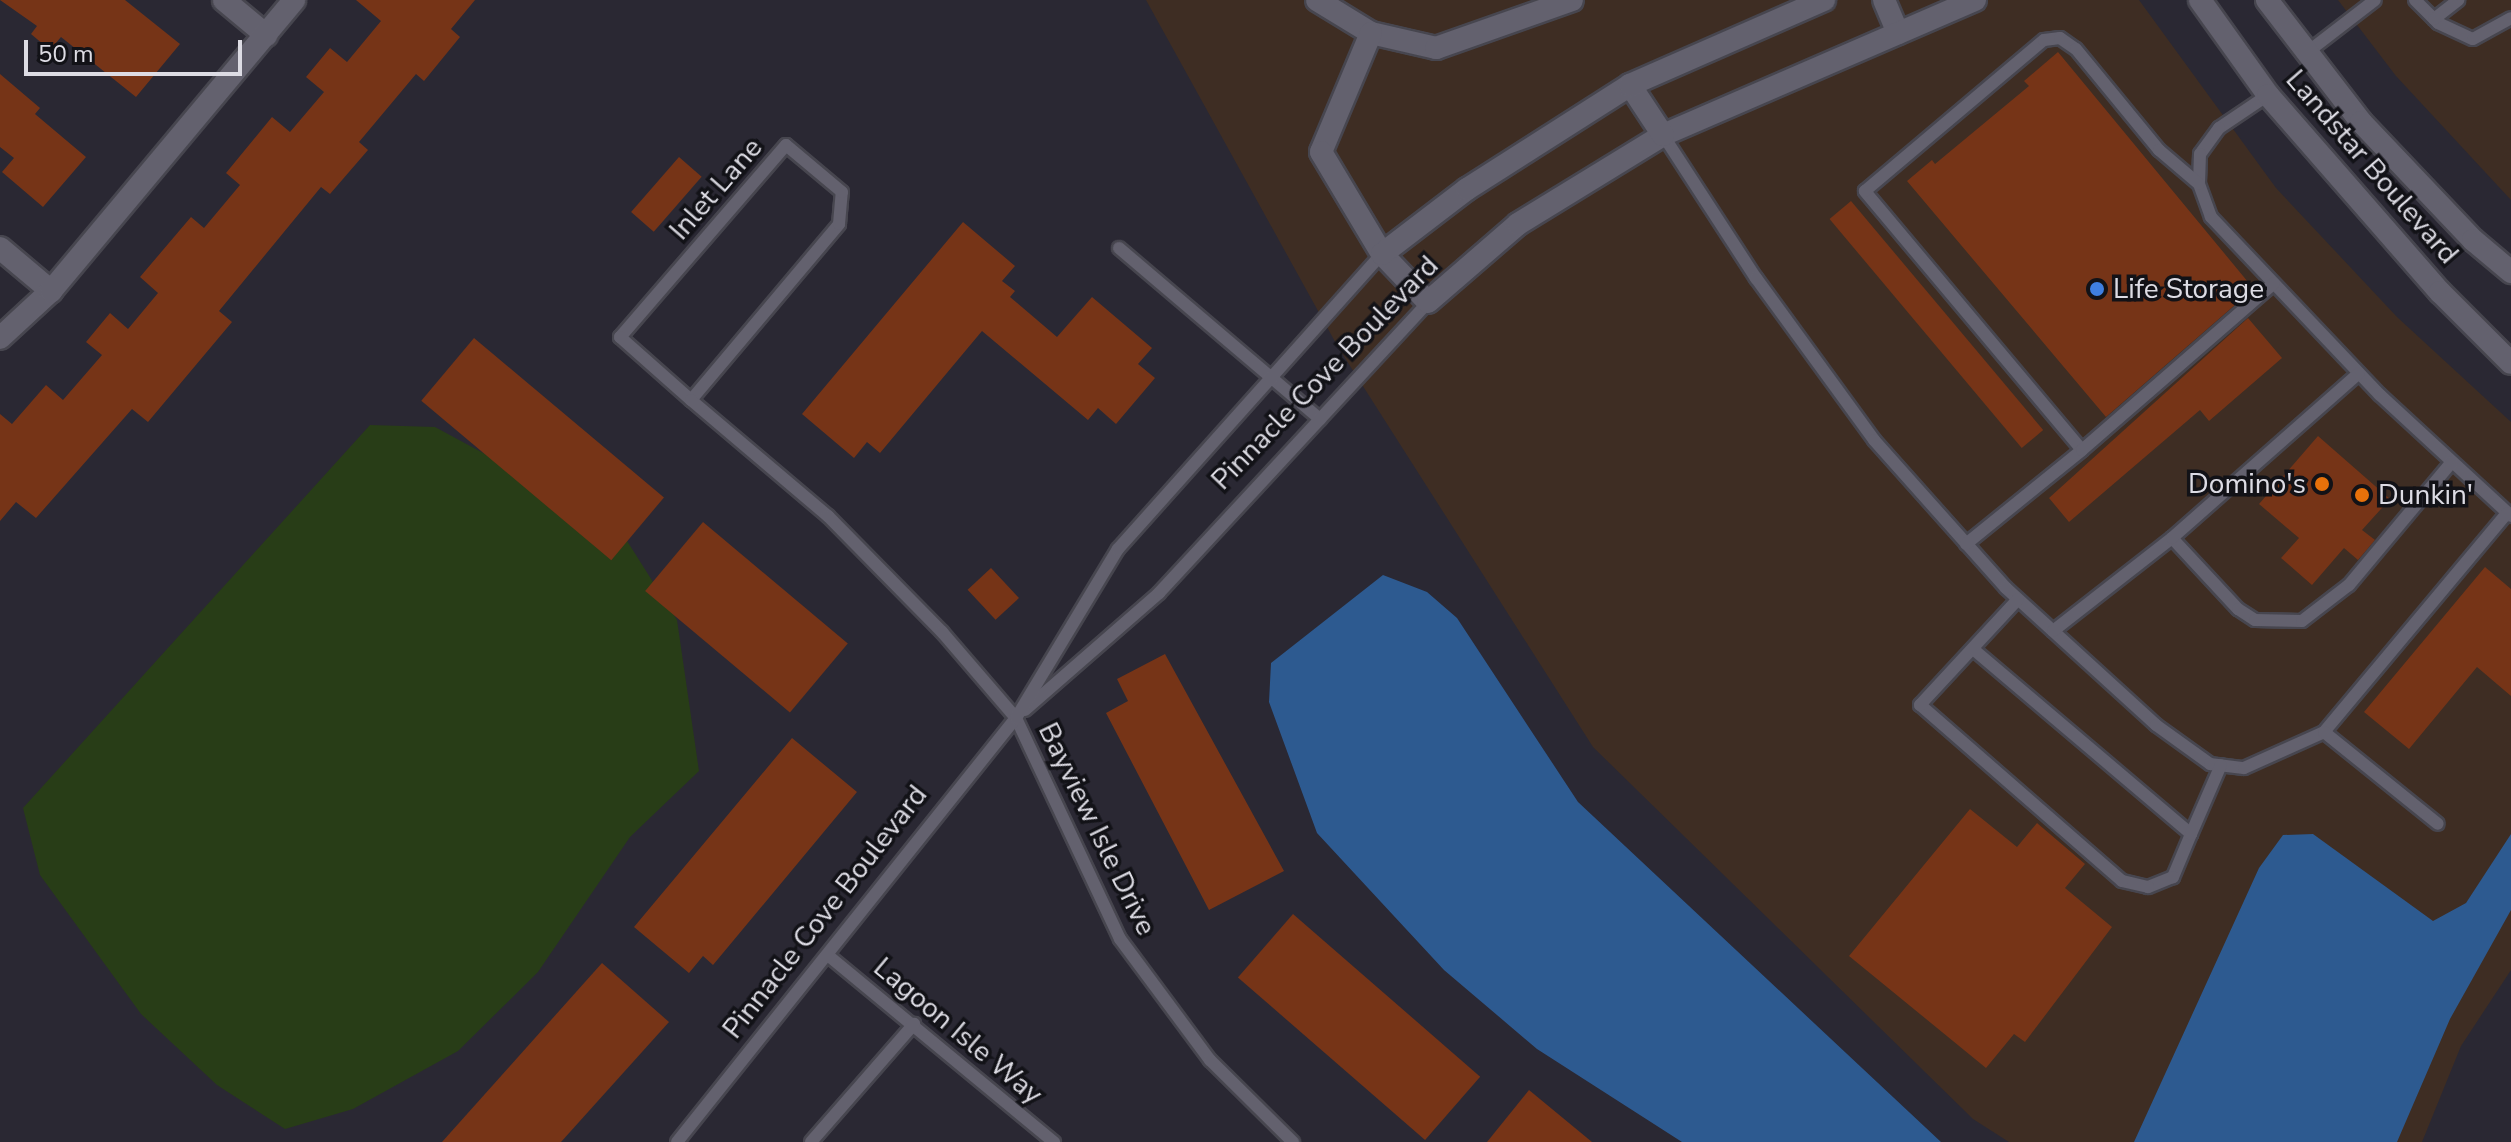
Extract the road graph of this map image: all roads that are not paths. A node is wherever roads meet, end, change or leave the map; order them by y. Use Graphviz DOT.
graph roads {
  1 [pos="224,0"];
  2 [pos="294,0"];
  3 [pos="1317,0"];
  4 [pos="1572,0"];
  5 [pos="1824,0"];
  6 [pos="1884,0"];
  7 [pos="1975,0"];
  8 [pos="2200,0"];
  9 [pos="2267,0"];
  10 [pos="2375,0"];
  11 [pos="2415,0"];
  12 [pos="2458,0"];
  13 [pos="2511,18"];
  14 [pos="2434,19"];
  15 [pos="1371,33"];
  16 [pos="1898,33"];
  17 [pos="266,35"];
  18 [pos="2305,54"];
  19 [pos="1630,85"];
  20 [pos="2268,95"];
  21 [pos="1663,135"];
  22 [pos="2199,184"];
  23 [pos="0,248"];
  24 [pos="1119,248"];
  25 [pos="1382,254"];
  26 [pos="2511,272"];
  27 [pos="2274,283"];
  28 [pos="51,291"];
  29 [pos="1428,302"];
  30 [pos="0,338"];
  31 [pos="2511,363"];
  32 [pos="2359,373"];
  33 [pos="1273,376"];
  34 [pos="691,400"];
  35 [pos="1320,419"];
  36 [pos="2082,450"];
  37 [pos="2452,462"];
  38 [pos="2509,514"];
  39 [pos="2172,538"];
  40 [pos="1966,544"];
  41 [pos="2018,599"];
  42 [pos="2053,631"];
  43 [pos="1973,649"];
  44 [pos="1016,718"];
  45 [pos="2324,732"];
  46 [pos="2221,765"];
  47 [pos="2438,824"];
  48 [pos="2191,834"];
  49 [pos="830,957"];
  50 [pos="914,1024"];
  51 [pos="677,1142"];
  52 [pos="811,1142"];
  53 [pos="1054,1142"];
  54 [pos="1293,1142"];
  1 -- 17 [label="street"];
  2 -- 17 [label="street"];
  3 -- 15 [label="street"];
  4 -- 15 [label="street"];
  5 -- 19 [label="street, Pinnacle Cove Boulevard"];
  6 -- 16 [label="street"];
  7 -- 16 [label="street, Pinnacle Cove Boulevard"];
  8 -- 20 [label="street, Landstar Boulevard"];
  9 -- 18 [label="street, Landstar Boulevard"];
  10 -- 18 [label="lane"];
  11 -- 14 [label="lane"];
  12 -- 14 [label="lane"];
  13 -- 14 [label="lane"];
  15 -- 25 [label="street"];
  16 -- 21 [label="street, Pinnacle Cove Boulevard"];
  17 -- 28 [label="street"];
  18 -- 26 [label="street, Landstar Boulevard"];
  19 -- 21 [label="street"];
  19 -- 25 [label="street, Pinnacle Cove Boulevard"];
  20 -- 22 [label="lane"];
  20 -- 31 [label="street, Landstar Boulevard"];
  21 -- 29 [label="street, Pinnacle Cove Boulevard"];
  21 -- 40 [label="lane"];
  22 -- 27 [label="lane"];
  22 -- 36 [label="lane"];
  23 -- 28 [label="street"];
  24 -- 33 [label="lane"];
  25 -- 29 [label="street"];
  25 -- 33 [label="lane, Pinnacle Cove Boulevard"];
  27 -- 32 [label="lane"];
  27 -- 36 [label="lane"];
  28 -- 30 [label="street"];
  29 -- 35 [label="lane, Pinnacle Cove Boulevard"];
  32 -- 37 [label="lane"];
  32 -- 39 [label="lane"];
  33 -- 35 [label="lane"];
  33 -- 44 [label="lane, Pinnacle Cove Boulevard"];
  34 -- 34 [label="lane, Inlet Lane"];
  34 -- 44 [label="lane, Inlet Lane"];
  35 -- 44 [label="lane, Pinnacle Cove Boulevard"];
  36 -- 40 [label="lane"];
  37 -- 38 [label="lane"];
  37 -- 39 [label="lane"];
  38 -- 45 [label="lane"];
  39 -- 42 [label="lane"];
  40 -- 41 [label="lane"];
  41 -- 42 [label="lane"];
  41 -- 43 [label="lane"];
  42 -- 46 [label="lane"];
  43 -- 48 [label="lane"];
  43 -- 48 [label="lane"];
  44 -- 49 [label="lane, Pinnacle Cove Boulevard"];
  44 -- 54 [label="lane, Bayview Isle Drive"];
  45 -- 46 [label="lane"];
  45 -- 47 [label="lane"];
  46 -- 48 [label="lane"];
  49 -- 50 [label="lane, Lagoon Isle Way"];
  49 -- 51 [label="lane, Pinnacle Cove Boulevard"];
  50 -- 52 [label="lane"];
  50 -- 53 [label="lane, Lagoon Isle Way"];
}
